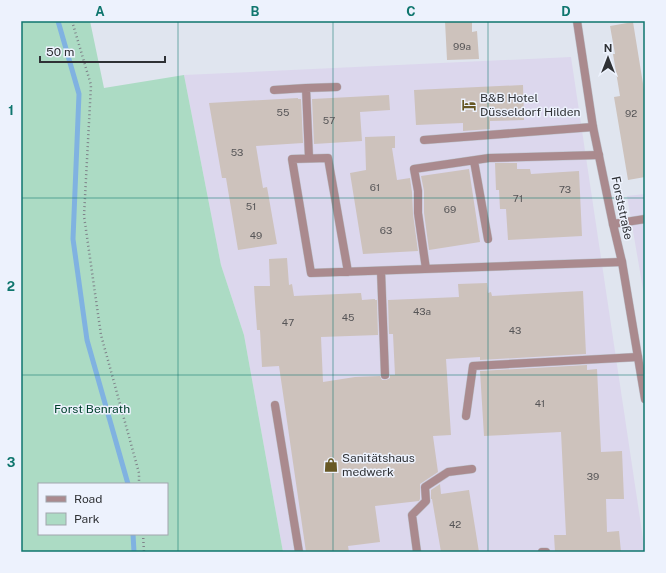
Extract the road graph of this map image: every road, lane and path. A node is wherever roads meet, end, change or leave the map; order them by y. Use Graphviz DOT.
graph roads {
  1 [pos="72,21"];
  2 [pos="577,21"];
  3 [pos="337,87"];
  4 [pos="306,88"];
  5 [pos="274,90"];
  6 [pos="593,127"];
  7 [pos="424,140"];
  8 [pos="599,155"];
  9 [pos="308,158"];
  10 [pos="474,161"];
  11 [pos="645,219"];
  12 [pos="613,224"];
  13 [pos="488,239"];
  14 [pos="622,262"];
  15 [pos="426,269"];
  16 [pos="382,270"];
  17 [pos="348,272"];
  18 [pos="638,357"];
  19 [pos="386,376"];
  20 [pos="643,380"];
  21 [pos="645,399"];
  22 [pos="275,405"];
  23 [pos="466,416"];
  24 [pos="472,469"];
  25 [pos="139,483"];
  26 [pos="143,535"];
  27 [pos="144,552"];
  28 [pos="299,552"];
  29 [pos="417,552"];
  30 [pos="542,552"];
  31 [pos="546,552"];
  1 -- 25 [label="path"];
  2 -- 6 [label="street, Forststraße"];
  3 -- 4 [label="street"];
  4 -- 5 [label="street"];
  4 -- 9 [label="street"];
  6 -- 7 [label="street"];
  6 -- 8 [label="street, Forststraße"];
  8 -- 10 [label="street"];
  8 -- 12 [label="street, Forststraße"];
  9 -- 17 [label="street"];
  9 -- 17 [label="street"];
  10 -- 13 [label="street"];
  10 -- 15 [label="street"];
  11 -- 12 [label="street"];
  12 -- 14 [label="street, Forststraße"];
  14 -- 15 [label="street"];
  14 -- 18 [label="street, Forststraße"];
  15 -- 16 [label="street"];
  16 -- 17 [label="street"];
  16 -- 19 [label="street"];
  18 -- 20 [label="street, Forststraße"];
  18 -- 23 [label="street"];
  20 -- 21 [label="street, Forststraße"];
  22 -- 28 [label="street"];
  24 -- 29 [label="street"];
  26 -- 27 [label="path"];
  30 -- 31 [label="street"];
}
